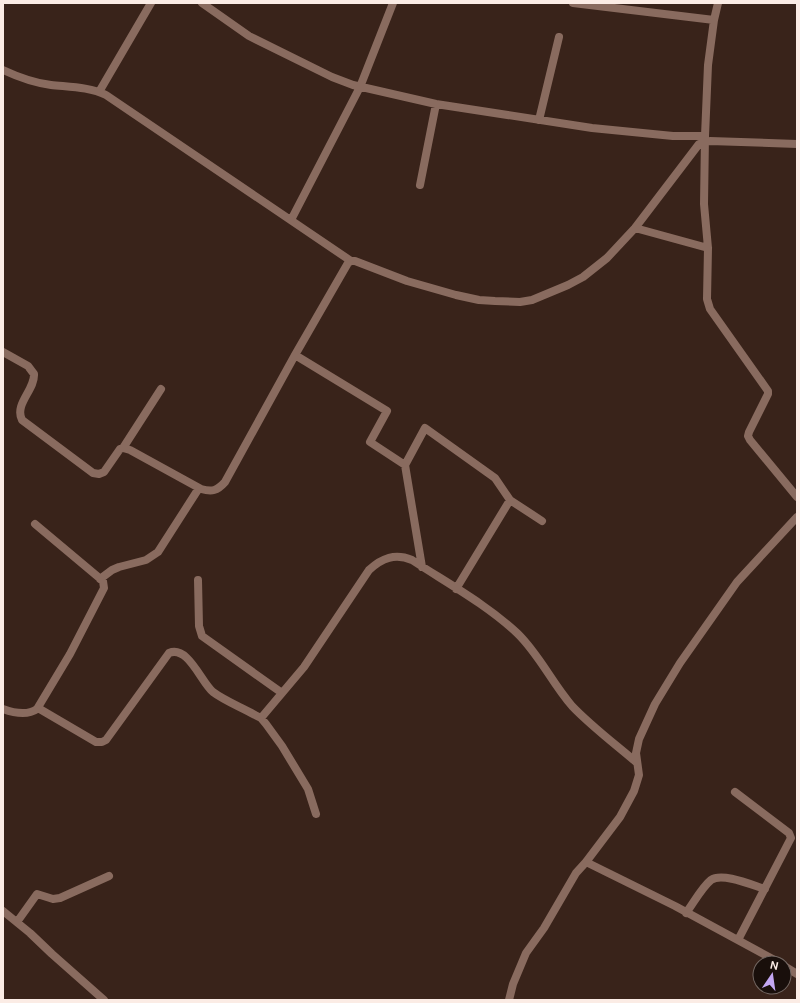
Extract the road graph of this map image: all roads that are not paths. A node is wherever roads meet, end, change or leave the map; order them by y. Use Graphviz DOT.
graph roads {
  1 [pos="150,3"];
  2 [pos="202,3"];
  3 [pos="393,3"];
  4 [pos="573,3"];
  5 [pos="718,3"];
  6 [pos="714,20"];
  7 [pos="559,37"];
  8 [pos="3,70"];
  9 [pos="360,87"];
  10 [pos="99,92"];
  11 [pos="436,104"];
  12 [pos="540,120"];
  13 [pos="705,139"];
  14 [pos="797,144"];
  15 [pos="420,185"];
  16 [pos="291,220"];
  17 [pos="635,228"];
  18 [pos="708,248"];
  19 [pos="351,261"];
  20 [pos="3,352"];
  21 [pos="295,355"];
  22 [pos="161,389"];
  23 [pos="123,448"];
  24 [pos="405,465"];
  25 [pos="199,488"];
  26 [pos="797,497"];
  27 [pos="510,500"];
  28 [pos="797,517"];
  29 [pos="542,521"];
  30 [pos="35,524"];
  31 [pos="422,567"];
  32 [pos="100,578"];
  33 [pos="198,580"];
  34 [pos="456,589"];
  35 [pos="282,693"];
  36 [pos="38,708"];
  37 [pos="3,709"];
  38 [pos="261,718"];
  39 [pos="636,762"];
  40 [pos="735,792"];
  41 [pos="316,814"];
  42 [pos="586,862"];
  43 [pos="109,876"];
  44 [pos="765,889"];
  45 [pos="3,911"];
  46 [pos="686,913"];
  47 [pos="17,922"];
  48 [pos="738,940"];
  49 [pos="765,955"];
  50 [pos="104,1000"];
  51 [pos="509,1000"];
  1 -- 10 [label="street"];
  2 -- 9 [label="street"];
  3 -- 9 [label="street"];
  4 -- 6 [label="street"];
  5 -- 6 [label="street"];
  6 -- 13 [label="street"];
  7 -- 12 [label="street"];
  8 -- 10 [label="street"];
  9 -- 11 [label="street"];
  9 -- 16 [label="street"];
  10 -- 16 [label="street"];
  11 -- 12 [label="street"];
  11 -- 15 [label="street"];
  12 -- 13 [label="street"];
  13 -- 14 [label="street"];
  13 -- 17 [label="street"];
  13 -- 18 [label="street"];
  16 -- 19 [label="street"];
  17 -- 18 [label="street"];
  17 -- 19 [label="street"];
  18 -- 26 [label="street"];
  19 -- 21 [label="street"];
  20 -- 23 [label="street"];
  21 -- 24 [label="street"];
  21 -- 25 [label="street"];
  22 -- 23 [label="street"];
  23 -- 25 [label="street"];
  24 -- 27 [label="street"];
  24 -- 31 [label="street"];
  25 -- 32 [label="street"];
  27 -- 29 [label="street"];
  27 -- 34 [label="street"];
  28 -- 39 [label="street"];
  30 -- 32 [label="street"];
  31 -- 34 [label="street"];
  31 -- 35 [label="street"];
  32 -- 36 [label="street"];
  33 -- 35 [label="street"];
  34 -- 39 [label="street"];
  35 -- 38 [label="street"];
  36 -- 37 [label="street"];
  36 -- 38 [label="street"];
  38 -- 41 [label="street"];
  39 -- 42 [label="street"];
  40 -- 44 [label="street"];
  42 -- 46 [label="street"];
  42 -- 51 [label="street"];
  43 -- 47 [label="street"];
  44 -- 46 [label="street"];
  44 -- 48 [label="street"];
  45 -- 47 [label="street"];
  46 -- 48 [label="street"];
  47 -- 50 [label="street"];
  48 -- 49 [label="street"];
}
